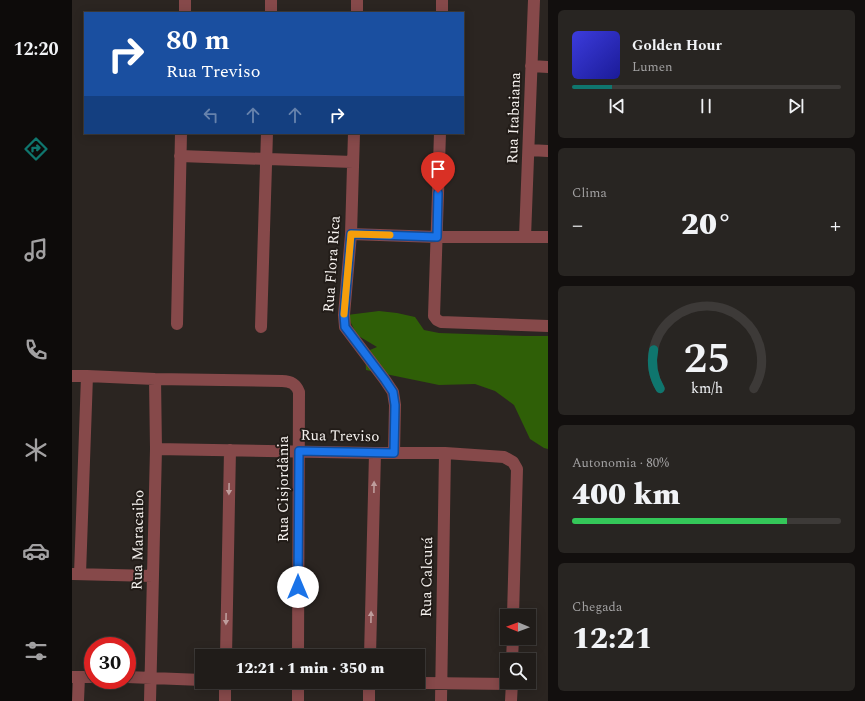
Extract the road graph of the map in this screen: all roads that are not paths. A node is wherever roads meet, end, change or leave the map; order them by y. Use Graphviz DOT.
graph roads {
  1 [pos="185,0"];
  2 [pos="271,0"];
  3 [pos="357,0"];
  4 [pos="442,0"];
  5 [pos="534,0"];
  6 [pos="185,12"];
  7 [pos="271,12"];
  8 [pos="357,12"];
  9 [pos="442,12"];
  10 [pos="531,66"];
  11 [pos="548,67"];
  12 [pos="181,134"];
  13 [pos="267,134"];
  14 [pos="354,134"];
  15 [pos="440,134"];
  16 [pos="529,150"];
  17 [pos="548,151"];
  18 [pos="180,156"];
  19 [pos="266,159"];
  20 [pos="353,162"];
  21 [pos="351,234"];
  22 [pos="437,237"];
  23 [pos="525,237"];
  24 [pos="548,237"];
  25 [pos="177,324"];
  26 [pos="261,326"];
  27 [pos="548,326"];
  28 [pos="72,376"];
  29 [pos="86,376"];
  30 [pos="155,379"];
  31 [pos="156,449"];
  32 [pos="230,450"];
  33 [pos="299,451"];
  34 [pos="375,453"];
  35 [pos="394,453"];
  36 [pos="445,453"];
  37 [pos="76,574"];
  38 [pos="153,576"];
  39 [pos="513,609"];
  40 [pos="226,649"];
  41 [pos="298,649"];
  42 [pos="370,649"];
  43 [pos="75,677"];
  44 [pos="136,677"];
  45 [pos="151,678"];
  46 [pos="195,680"];
  47 [pos="500,683"];
  48 [pos="425,684"];
  49 [pos="442,684"];
  50 [pos="225,689"];
  51 [pos="298,689"];
  52 [pos="369,689"];
  53 [pos="512,689"];
  54 [pos="78,701"];
  55 [pos="150,701"];
  56 [pos="225,701"];
  57 [pos="298,701"];
  58 [pos="369,701"];
  59 [pos="441,701"];
  60 [pos="511,701"];
  1 -- 6 [label="street"];
  2 -- 7 [label="street"];
  3 -- 8 [label="street"];
  4 -- 9 [label="street"];
  5 -- 10 [label="street, Rua Itabaiana"];
  10 -- 11 [label="street"];
  10 -- 16 [label="street, Rua Itabaiana"];
  12 -- 18 [label="street"];
  13 -- 19 [label="street"];
  14 -- 20 [label="street, Rua Flora Rica"];
  15 -- 22 [label="street"];
  16 -- 17 [label="street"];
  16 -- 23 [label="street, Rua Itabaiana"];
  18 -- 19 [label="street"];
  18 -- 25 [label="street"];
  19 -- 20 [label="street"];
  19 -- 26 [label="street"];
  20 -- 21 [label="street, Rua Flora Rica"];
  21 -- 22 [label="street"];
  21 -- 35 [label="street, Rua Flora Rica"];
  22 -- 23 [label="street"];
  22 -- 27 [label="street"];
  23 -- 24 [label="street"];
  28 -- 29 [label="street"];
  29 -- 30 [label="street"];
  29 -- 37 [label="street"];
  30 -- 31 [label="street, Rua Maracaibo"];
  30 -- 33 [label="street, Rua Cisjordânia"];
  31 -- 32 [label="street, Rua Treviso"];
  31 -- 38 [label="street, Rua Maracaibo"];
  32 -- 33 [label="street, Rua Treviso"];
  32 -- 40 [label="street, one-way"];
  33 -- 34 [label="street, Rua Treviso"];
  33 -- 41 [label="street, Rua Cisjordânia"];
  34 -- 35 [label="street, Rua Treviso"];
  42 -- 34 [label="street, one-way"];
  35 -- 36 [label="street, Rua Treviso"];
  36 -- 39 [label="street, Rua Treviso"];
  36 -- 49 [label="street, Rua Calcutá"];
  37 -- 38 [label="street"];
  38 -- 45 [label="street, Rua Maracaibo"];
  43 -- 54 [label="street"];
  44 -- 45 [label="street"];
  45 -- 46 [label="street"];
  45 -- 55 [label="street, Rua Maracaibo"];
  47 -- 49 [label="street"];
  48 -- 49 [label="street"];
  49 -- 59 [label="street, Rua Calcutá"];
  50 -- 56 [label="street"];
  51 -- 57 [label="street"];
  52 -- 58 [label="street"];
  53 -- 60 [label="street"];
}
